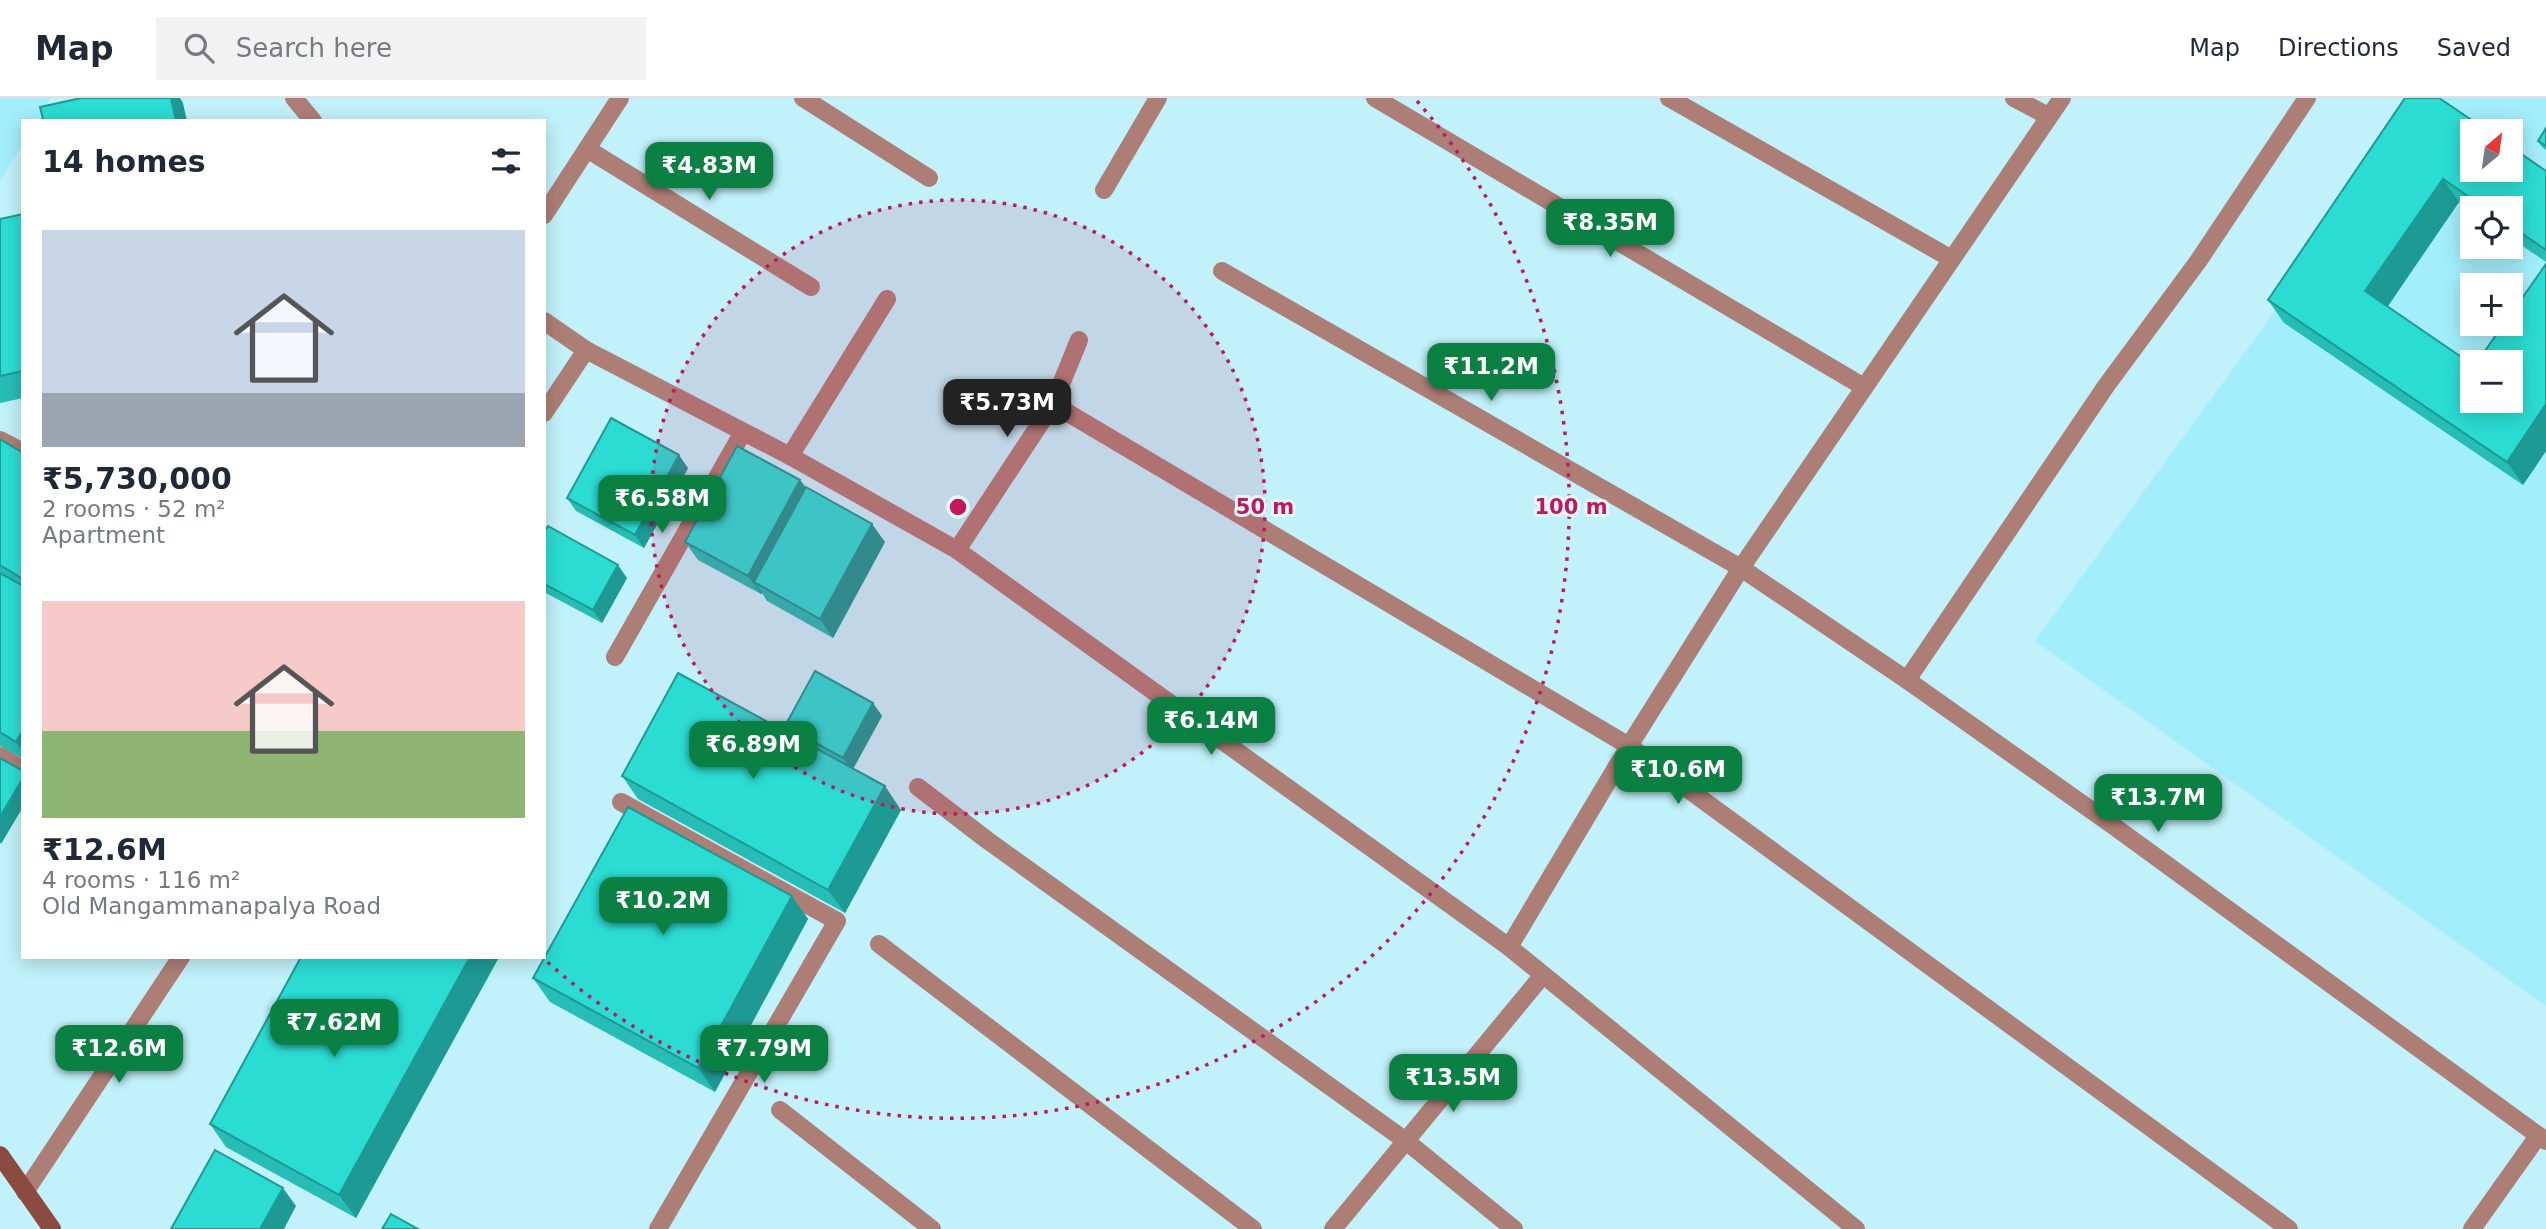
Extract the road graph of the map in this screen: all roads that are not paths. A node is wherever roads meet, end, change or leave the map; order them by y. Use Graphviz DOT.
graph roads {
  1 [pos="294,98"];
  2 [pos="620,98"];
  3 [pos="803,98"];
  4 [pos="1158,98"];
  5 [pos="1376,98"];
  6 [pos="1669,98"];
  7 [pos="2014,98"];
  8 [pos="2062,98"];
  9 [pos="2307,98"];
  10 [pos="2048,116"];
  11 [pos="311,119"];
  12 [pos="587,149"];
  13 [pos="929,178"];
  14 [pos="1104,190"];
  15 [pos="546,212"];
  16 [pos="1950,258"];
  17 [pos="1222,271"];
  18 [pos="811,287"];
  19 [pos="887,299"];
  20 [pos="546,322"];
  21 [pos="1079,340"];
  22 [pos="586,350"];
  23 [pos="1864,387"];
  24 [pos="1053,404"];
  25 [pos="546,410"];
  26 [pos="743,432"];
  27 [pos="0,440"];
  28 [pos="21,451"];
  29 [pos="790,456"];
  30 [pos="957,551"];
  31 [pos="1741,568"];
  32 [pos="615,657"];
  33 [pos="1907,680"];
  34 [pos="1629,746"];
  35 [pos="0,756"];
  36 [pos="21,768"];
  37 [pos="918,787"];
  38 [pos="621,802"];
  39 [pos="879,944"];
  40 [pos="1509,947"];
  41 [pos="180,959"];
  42 [pos="1543,975"];
  43 [pos="780,1110"];
  44 [pos="2542,1138"];
  45 [pos="1406,1141"];
  46 [pos="0,1155"];
  47 [pos="25,1192"];
  48 [pos="52,1229"];
  49 [pos="658,1229"];
  50 [pos="932,1229"];
  51 [pos="1253,1229"];
  52 [pos="1333,1229"];
  53 [pos="1514,1229"];
  54 [pos="1856,1229"];
  55 [pos="2289,1229"];
  56 [pos="2472,1229"];
  1 -- 11 [label="street"];
  2 -- 12 [label="street"];
  3 -- 13 [label="street"];
  4 -- 14 [label="street"];
  5 -- 23 [label="street"];
  6 -- 16 [label="street"];
  7 -- 10 [label="street"];
  8 -- 10 [label="street"];
  9 -- 33 [label="street"];
  10 -- 16 [label="street"];
  12 -- 15 [label="street"];
  12 -- 18 [label="street"];
  16 -- 23 [label="street"];
  17 -- 31 [label="street"];
  19 -- 29 [label="street"];
  20 -- 22 [label="street"];
  21 -- 24 [label="street"];
  22 -- 25 [label="street"];
  22 -- 26 [label="street"];
  23 -- 31 [label="street"];
  24 -- 30 [label="street"];
  24 -- 34 [label="street"];
  26 -- 29 [label="street"];
  26 -- 32 [label="street"];
  27 -- 28 [label="street"];
  29 -- 30 [label="street"];
  30 -- 40 [label="street"];
  31 -- 33 [label="street"];
  31 -- 34 [label="street"];
  33 -- 44 [label="street"];
  34 -- 40 [label="street"];
  34 -- 55 [label="street"];
  35 -- 36 [label="street"];
  37 -- 45 [label="street"];
  38 -- 49 [label="street"];
  39 -- 51 [label="street"];
  40 -- 42 [label="street"];
  41 -- 47 [label="street"];
  42 -- 45 [label="street"];
  42 -- 54 [label="street"];
  43 -- 50 [label="street"];
  44 -- 56 [label="street"];
  45 -- 52 [label="street"];
  45 -- 53 [label="street"];
  46 -- 47 [label="street"];
  47 -- 48 [label="street"];
}
